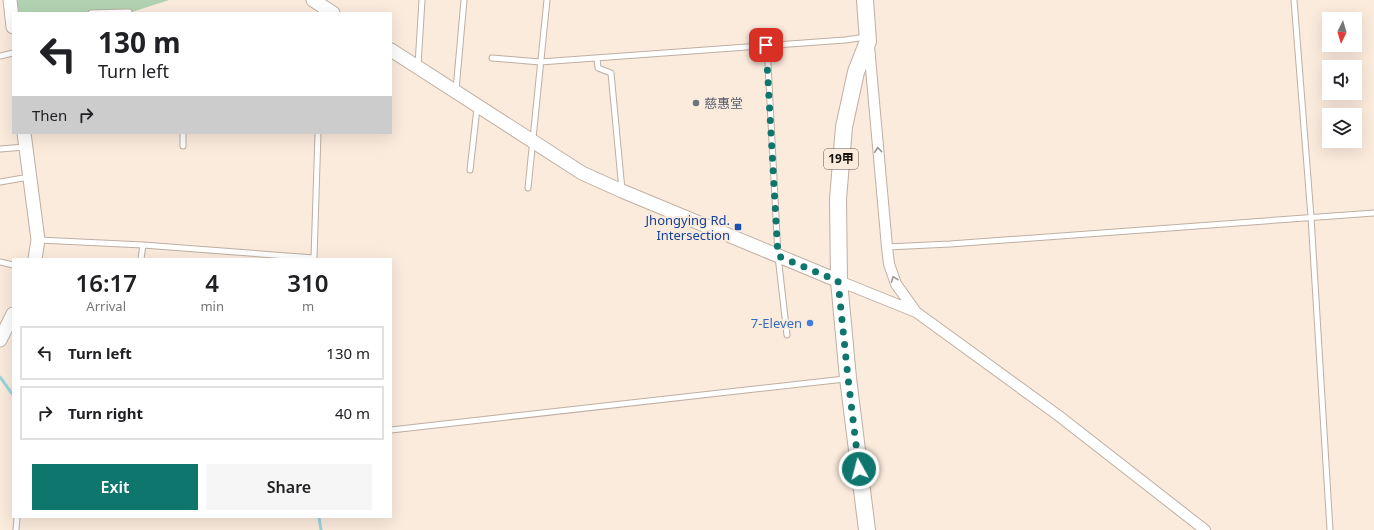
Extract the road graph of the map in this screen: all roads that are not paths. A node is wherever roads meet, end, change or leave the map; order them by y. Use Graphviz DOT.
graph roads {
  1 [pos="10,0"];
  2 [pos="422,0"];
  3 [pos="464,0"];
  4 [pos="547,0"];
  5 [pos="865,0"];
  6 [pos="1294,0"];
  7 [pos="319,6"];
  8 [pos="331,12"];
  9 [pos="12,13"];
  10 [pos="868,39"];
  11 [pos="766,45"];
  12 [pos="392,51"];
  13 [pos="12,53"];
  14 [pos="0,56"];
  15 [pos="492,58"];
  16 [pos="597,58"];
  17 [pos="540,62"];
  18 [pos="418,67"];
  19 [pos="456,91"];
  20 [pos="477,105"];
  21 [pos="24,134"];
  22 [pos="183,134"];
  23 [pos="318,134"];
  24 [pos="532,140"];
  25 [pos="183,146"];
  26 [pos="25,147"];
  27 [pos="0,149"];
  28 [pos="470,170"];
  29 [pos="29,177"];
  30 [pos="0,182"];
  31 [pos="528,188"];
  32 [pos="622,191"];
  33 [pos="1374,213"];
  34 [pos="1311,217"];
  35 [pos="38,240"];
  36 [pos="143,245"];
  37 [pos="886,248"];
  38 [pos="778,256"];
  39 [pos="35,258"];
  40 [pos="141,258"];
  41 [pos="314,258"];
  42 [pos="0,262"];
  43 [pos="12,265"];
  44 [pos="838,281"];
  45 [pos="916,312"];
  46 [pos="12,316"];
  47 [pos="788,335"];
  48 [pos="0,340"];
  49 [pos="848,378"];
  50 [pos="392,430"];
  51 [pos="17,518"];
  52 [pos="16,530"];
  53 [pos="867,530"];
  54 [pos="1205,530"];
  55 [pos="1330,530"];
  1 -- 9 [label="street"];
  2 -- 18 [label="lane"];
  3 -- 19 [label="lane"];
  4 -- 17 [label="lane"];
  5 -- 10 [label="main road, 19甲"];
  6 -- 34 [label="lane"];
  7 -- 8 [label="street"];
  10 -- 11 [label="lane"];
  37 -- 10 [label="street, one-way"];
  10 -- 44 [label="main road, 19甲"];
  11 -- 16 [label="lane"];
  11 -- 38 [label="lane"];
  12 -- 18 [label="street"];
  13 -- 14 [label="lane"];
  15 -- 17 [label="lane"];
  16 -- 17 [label="lane"];
  16 -- 32 [label="lane"];
  17 -- 24 [label="lane"];
  18 -- 19 [label="street"];
  19 -- 20 [label="street"];
  20 -- 24 [label="street"];
  20 -- 28 [label="lane"];
  21 -- 26 [label="street"];
  22 -- 25 [label="lane"];
  23 -- 41 [label="lane"];
  24 -- 31 [label="lane"];
  24 -- 32 [label="street"];
  26 -- 27 [label="lane"];
  26 -- 29 [label="street"];
  29 -- 30 [label="lane"];
  29 -- 35 [label="street"];
  32 -- 38 [label="street"];
  33 -- 34 [label="lane"];
  34 -- 37 [label="lane"];
  34 -- 55 [label="lane"];
  35 -- 36 [label="lane"];
  35 -- 39 [label="street"];
  36 -- 40 [label="lane"];
  36 -- 41 [label="lane"];
  45 -- 37 [label="street, one-way"];
  38 -- 44 [label="street"];
  38 -- 47 [label="lane"];
  42 -- 43 [label="lane"];
  44 -- 45 [label="street"];
  44 -- 49 [label="main road, 19甲"];
  45 -- 54 [label="street"];
  46 -- 48 [label="street"];
  49 -- 50 [label="lane"];
  49 -- 53 [label="main road, 19甲"];
  51 -- 52 [label="lane"];
}
